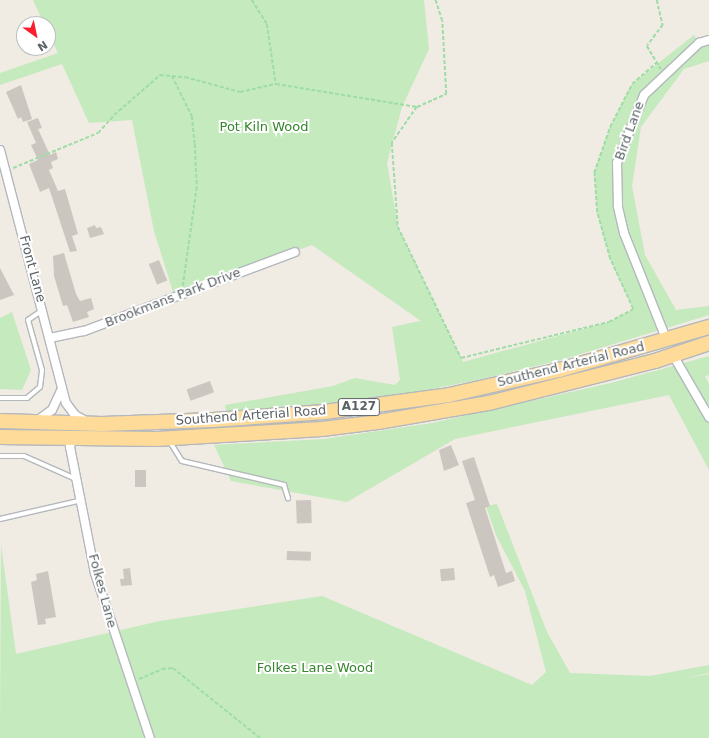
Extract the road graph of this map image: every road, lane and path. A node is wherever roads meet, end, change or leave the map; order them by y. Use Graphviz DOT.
graph roads {
  1 [pos="252,0"];
  2 [pos="435,0"];
  3 [pos="657,0"];
  4 [pos="709,40"];
  5 [pos="657,62"];
  6 [pos="664,74"];
  7 [pos="172,76"];
  8 [pos="276,84"];
  9 [pos="417,106"];
  10 [pos="0,150"];
  11 [pos="6,172"];
  12 [pos="295,252"];
  13 [pos="182,295"];
  14 [pos="44,310"];
  15 [pos="709,327"];
  16 [pos="50,338"];
  17 [pos="667,341"];
  18 [pos="709,343"];
  19 [pos="673,356"];
  20 [pos="62,389"];
  21 [pos="0,398"];
  22 [pos="709,417"];
  23 [pos="0,421"];
  24 [pos="31,422"];
  25 [pos="102,424"];
  26 [pos="0,437"];
  27 [pos="169,438"];
  28 [pos="72,439"];
  29 [pos="0,456"];
  30 [pos="78,480"];
  31 [pos="288,498"];
  32 [pos="82,500"];
  33 [pos="0,520"];
  34 [pos="130,684"];
  35 [pos="150,738"];
  36 [pos="260,738"];
  1 -- 8 [label="path"];
  2 -- 9 [label="path"];
  3 -- 5 [label="path"];
  4 -- 6 [label="street, Bird Lane"];
  5 -- 6 [label="path"];
  5 -- 9 [label="path"];
  6 -- 17 [label="street, Bird Lane"];
  7 -- 8 [label="path"];
  7 -- 11 [label="path"];
  7 -- 13 [label="path"];
  8 -- 9 [label="path"];
  10 -- 11 [label="street, Front Lane"];
  11 -- 14 [label="street, Front Lane"];
  12 -- 13 [label="street, Brookmans Park Drive"];
  13 -- 16 [label="street, Brookmans Park Drive"];
  14 -- 16 [label="street, Front Lane"];
  14 -- 21 [label="lane"];
  15 -- 17 [label="highway, Southend Arterial Road / A127"];
  16 -- 20 [label="street, Front Lane"];
  17 -- 25 [label="highway, Southend Arterial Road / A127"];
  18 -- 19 [label="highway, Southend Arterial Road / A127"];
  19 -- 22 [label="street"];
  19 -- 27 [label="highway, Southend Arterial Road / A127"];
  20 -- 24 [label="street"];
  20 -- 25 [label="street, Front Lane"];
  23 -- 24 [label="highway, Southend Arterial Road / A127"];
  24 -- 25 [label="highway, Southend Arterial Road / A127"];
  26 -- 28 [label="highway, Southend Arterial Road / A127"];
  27 -- 28 [label="highway, Southend Arterial Road / A127"];
  27 -- 31 [label="lane"];
  28 -- 30 [label="street, Folkes Lane"];
  29 -- 30 [label="lane"];
  30 -- 32 [label="street, Folkes Lane"];
  32 -- 33 [label="lane"];
  32 -- 34 [label="street, Folkes Lane"];
  34 -- 35 [label="street, Folkes Lane"];
  34 -- 36 [label="path"];
}
